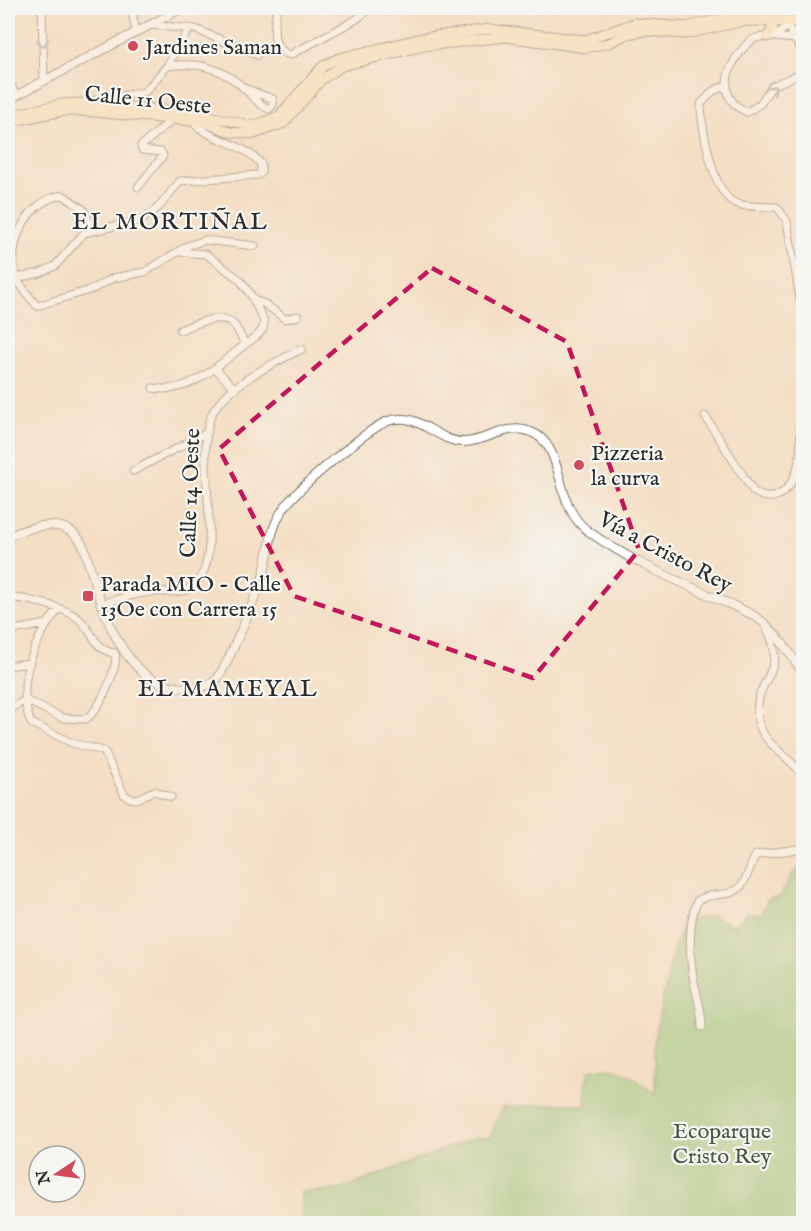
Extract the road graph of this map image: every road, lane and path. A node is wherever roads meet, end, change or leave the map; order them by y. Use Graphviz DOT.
graph roads {
  1 [pos="42,8"];
  2 [pos="131,8"];
  3 [pos="182,8"];
  4 [pos="206,8"];
  5 [pos="234,8"];
  6 [pos="277,8"];
  7 [pos="371,8"];
  8 [pos="789,15"];
  9 [pos="804,15"];
  10 [pos="769,21"];
  11 [pos="804,22"];
  12 [pos="149,25"];
  13 [pos="190,28"];
  14 [pos="136,31"];
  15 [pos="506,33"];
  16 [pos="767,37"];
  17 [pos="794,39"];
  18 [pos="804,51"];
  19 [pos="256,55"];
  20 [pos="167,66"];
  21 [pos="802,75"];
  22 [pos="8,79"];
  23 [pos="44,79"];
  24 [pos="725,86"];
  25 [pos="244,88"];
  26 [pos="12,97"];
  27 [pos="83,103"];
  28 [pos="8,116"];
  29 [pos="152,117"];
  30 [pos="173,119"];
  31 [pos="191,120"];
  32 [pos="8,122"];
  33 [pos="215,124"];
  34 [pos="162,129"];
  35 [pos="208,136"];
  36 [pos="138,187"];
  37 [pos="93,229"];
  38 [pos="255,246"];
  39 [pos="180,252"];
  40 [pos="17,278"];
  41 [pos="254,300"];
  42 [pos="298,316"];
  43 [pos="804,322"];
  44 [pos="180,330"];
  45 [pos="245,344"];
  46 [pos="302,349"];
  47 [pos="215,368"];
  48 [pos="153,388"];
  49 [pos="235,389"];
  50 [pos="804,397"];
  51 [pos="705,416"];
  52 [pos="208,432"];
  53 [pos="133,471"];
  54 [pos="8,537"];
  55 [pos="8,597"];
  56 [pos="100,604"];
  57 [pos="58,610"];
  58 [pos="46,624"];
  59 [pos="765,624"];
  60 [pos="8,631"];
  61 [pos="122,646"];
  62 [pos="115,653"];
  63 [pos="29,663"];
  64 [pos="8,666"];
  65 [pos="804,674"];
  66 [pos="25,700"];
  67 [pos="8,710"];
  68 [pos="804,777"];
  69 [pos="171,797"];
  70 [pos="804,848"];
  71 [pos="702,1027"];
  1 -- 23 [label="street, one-way"];
  2 -- 14 [label="street"];
  3 -- 12 [label="street"];
  4 -- 5 [label="street"];
  6 -- 7 [label="street"];
  8 -- 9 [label="main road"];
  8 -- 10 [label="main road"];
  8 -- 11 [label="main road"];
  8 -- 15 [label="main road"];
  8 -- 16 [label="street"];
  8 -- 17 [label="street"];
  10 -- 15 [label="main road"];
  10 -- 16 [label="main road"];
  12 -- 13 [label="street"];
  12 -- 14 [label="street"];
  13 -- 19 [label="street"];
  13 -- 20 [label="street"];
  14 -- 23 [label="street"];
  15 -- 27 [label="main road, Calle 11 Oeste"];
  15 -- 33 [label="main road, Calle 11 Oeste"];
  16 -- 17 [label="street"];
  16 -- 24 [label="street"];
  17 -- 18 [label="street"];
  20 -- 25 [label="street"];
  20 -- 27 [label="street"];
  24 -- 21 [label="street, one-way"];
  22 -- 26 [label="street"];
  23 -- 26 [label="street"];
  24 -- 43 [label="street"];
  27 -- 28 [label="main road, Calle 11 Oeste"];
  29 -- 30 [label="main road, Calle 11 Oeste"];
  29 -- 32 [label="main road, Calle 11 Oeste"];
  29 -- 34 [label="street"];
  30 -- 31 [label="main road, Calle 11 Oeste"];
  30 -- 34 [label="street"];
  31 -- 33 [label="main road, Calle 11 Oeste"];
  31 -- 35 [label="street"];
  33 -- 35 [label="street"];
  34 -- 36 [label="street"];
  35 -- 37 [label="street"];
  37 -- 40 [label="street"];
  37 -- 40 [label="street"];
  38 -- 39 [label="street"];
  39 -- 40 [label="street"];
  39 -- 41 [label="street"];
  41 -- 42 [label="street"];
  41 -- 45 [label="street"];
  44 -- 45 [label="street"];
  45 -- 47 [label="street"];
  46 -- 49 [label="street, Calle 14 Oeste"];
  47 -- 48 [label="street"];
  47 -- 49 [label="street"];
  49 -- 52 [label="street, Calle 14 Oeste"];
  50 -- 51 [label="street"];
  52 -- 53 [label="street"];
  52 -- 56 [label="street, Calle 14 Oeste"];
  54 -- 56 [label="street, Vía a Cristo Rey"];
  55 -- 57 [label="street"];
  56 -- 61 [label="street, Vía a Cristo Rey"];
  57 -- 58 [label="street"];
  57 -- 62 [label="street"];
  58 -- 60 [label="street"];
  58 -- 63 [label="street"];
  59 -- 61 [label="street, Vía a Cristo Rey"];
  59 -- 65 [label="street, Vía a Cristo Rey"];
  59 -- 68 [label="street"];
  61 -- 62 [label="street"];
  62 -- 66 [label="street"];
  63 -- 64 [label="street"];
  63 -- 66 [label="street"];
  66 -- 67 [label="street"];
  66 -- 69 [label="street"];
  70 -- 71 [label="street"];
}
